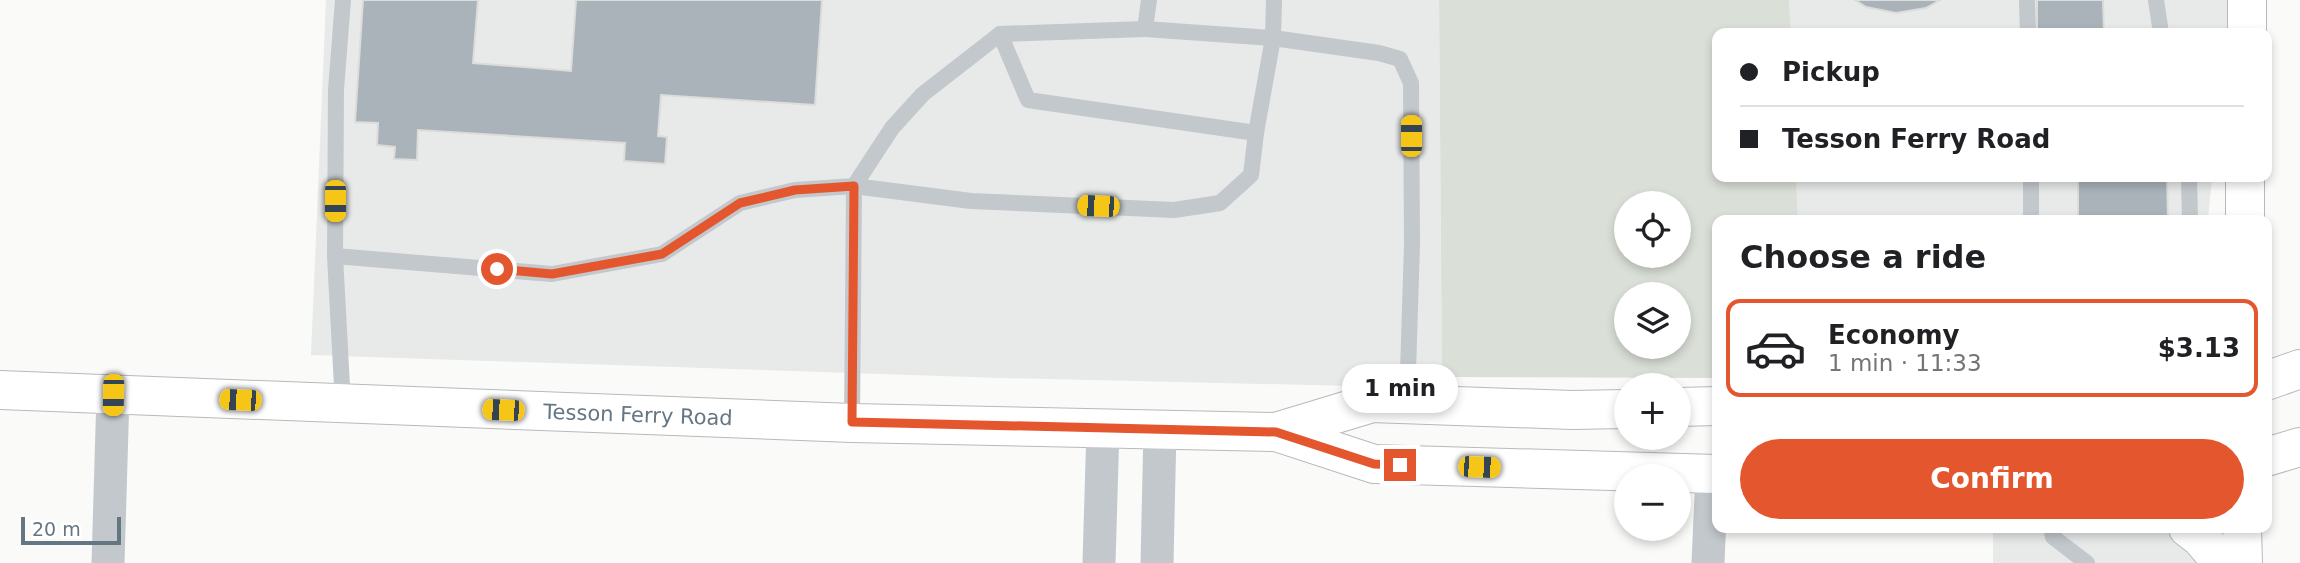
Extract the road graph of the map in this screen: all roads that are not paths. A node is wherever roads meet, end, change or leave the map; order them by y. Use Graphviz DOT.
graph roads {
  1 [pos="343,0"];
  2 [pos="1149,0"];
  3 [pos="1274,0"];
  4 [pos="2027,0"];
  5 [pos="2156,0"];
  6 [pos="2248,0"];
  7 [pos="2028,28"];
  8 [pos="2160,28"];
  9 [pos="2247,28"];
  10 [pos="1146,29"];
  11 [pos="1000,34"];
  12 [pos="1273,38"];
  13 [pos="1256,133"];
  14 [pos="2031,182"];
  15 [pos="2189,182"];
  16 [pos="2245,182"];
  17 [pos="854,186"];
  18 [pos="2031,215"];
  19 [pos="2190,215"];
  20 [pos="2245,215"];
  21 [pos="335,256"];
  22 [pos="2300,369"];
  23 [pos="2272,379"];
  24 [pos="0,390"];
  25 [pos="113,395"];
  26 [pos="1407,404"];
  27 [pos="342,405"];
  28 [pos="1712,406"];
  29 [pos="1691,407"];
  30 [pos="1614,409"];
  31 [pos="852,422"];
  32 [pos="1103,428"];
  33 [pos="1160,430"];
  34 [pos="1276,432"];
  35 [pos="2300,447"];
  36 [pos="2272,455"];
  37 [pos="1712,474"];
  38 [pos="1712,512"];
  39 [pos="2052,533"];
  40 [pos="2194,533"];
  41 [pos="2242,533"];
  42 [pos="108,563"];
  43 [pos="1099,563"];
  44 [pos="1157,563"];
  45 [pos="1708,563"];
  46 [pos="2087,563"];
  47 [pos="2222,563"];
  48 [pos="2243,563"];
  1 -- 21 [label="lane"];
  2 -- 10 [label="lane"];
  3 -- 12 [label="lane"];
  4 -- 7 [label="lane"];
  5 -- 8 [label="lane"];
  6 -- 9 [label="main road"];
  10 -- 11 [label="lane"];
  10 -- 12 [label="lane"];
  11 -- 13 [label="lane"];
  11 -- 17 [label="lane"];
  12 -- 13 [label="lane"];
  12 -- 26 [label="lane"];
  13 -- 17 [label="lane"];
  14 -- 18 [label="lane"];
  15 -- 19 [label="lane"];
  16 -- 20 [label="main road"];
  17 -- 21 [label="lane"];
  17 -- 31 [label="lane"];
  21 -- 27 [label="lane"];
  22 -- 23 [label="main road"];
  24 -- 25 [label="main road, Tesson Ferry Road"];
  25 -- 27 [label="main road, Tesson Ferry Road"];
  25 -- 42 [label="street"];
  26 -- 30 [label="main road, Tesson Ferry Road"];
  26 -- 34 [label="main road, Tesson Ferry Road"];
  27 -- 31 [label="main road, Tesson Ferry Road"];
  28 -- 29 [label="main road"];
  31 -- 32 [label="main road, Tesson Ferry Road"];
  32 -- 33 [label="main road, Tesson Ferry Road"];
  32 -- 43 [label="street"];
  33 -- 34 [label="main road, Tesson Ferry Road"];
  33 -- 44 [label="street"];
  34 -- 37 [label="main road, Tesson Ferry Road"];
  35 -- 36 [label="main road"];
  38 -- 45 [label="street"];
  39 -- 46 [label="lane"];
  40 -- 47 [label="main road"];
  41 -- 48 [label="main road"];
}
